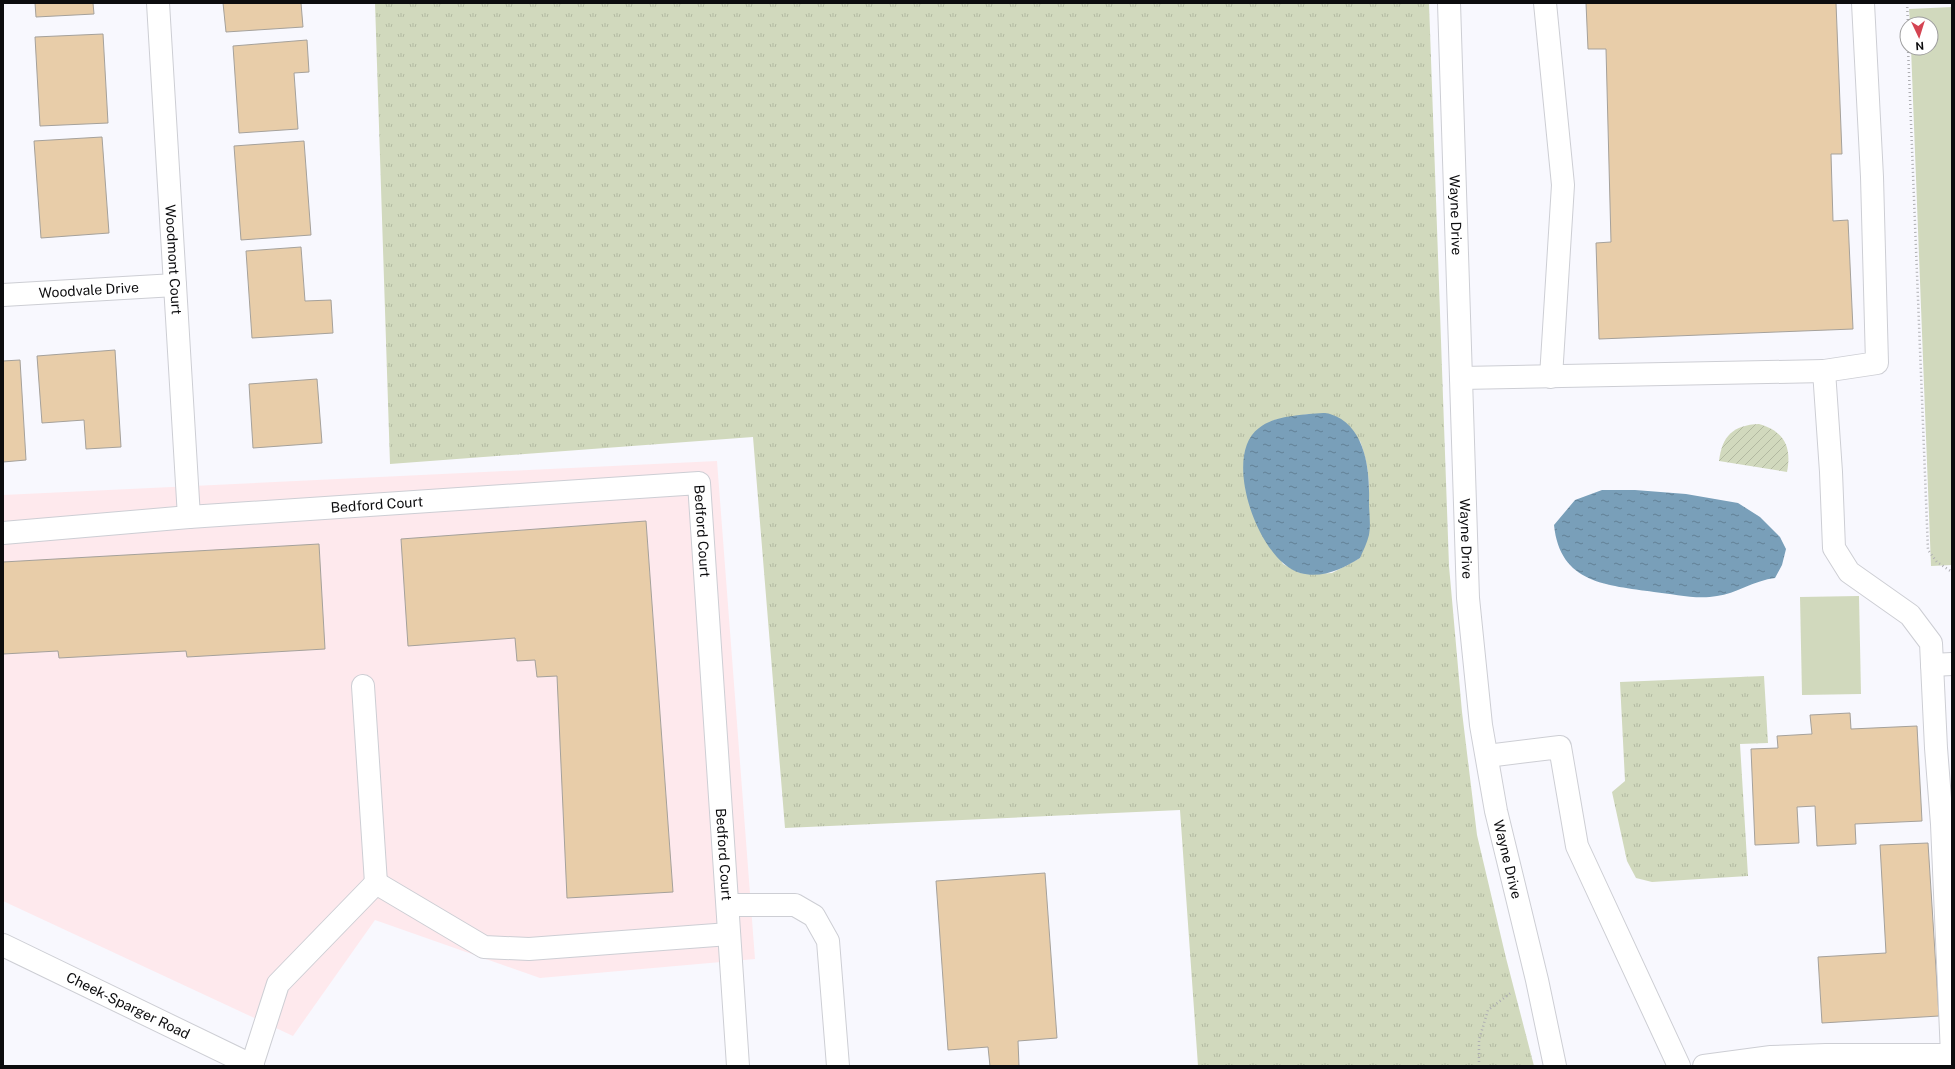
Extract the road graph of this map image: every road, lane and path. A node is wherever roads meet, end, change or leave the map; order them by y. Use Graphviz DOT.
graph roads {
  1 [pos="158,3"];
  2 [pos="1449,3"];
  3 [pos="1546,3"];
  4 [pos="1863,3"];
  5 [pos="1907,3"];
  6 [pos="1908,16"];
  7 [pos="1908,56"];
  8 [pos="175,285"];
  9 [pos="3,295"];
  10 [pos="1824,371"];
  11 [pos="1551,377"];
  12 [pos="1461,378"];
  13 [pos="189,517"];
  14 [pos="3,533"];
  15 [pos="1952,572"];
  16 [pos="1942,665"];
  17 [pos="363,686"];
  18 [pos="1944,747"];
  19 [pos="1486,756"];
  20 [pos="1947,824"];
  21 [pos="376,883"];
  22 [pos="728,905"];
  23 [pos="729,934"];
  24 [pos="3,945"];
  25 [pos="1537,980"];
  26 [pos="1951,986"];
  27 [pos="252,1066"];
  28 [pos="738,1066"];
  29 [pos="838,1066"];
  30 [pos="1479,1066"];
  31 [pos="1555,1066"];
  32 [pos="1679,1066"];
  33 [pos="1704,1066"];
  1 -- 8 [label="street, Woodmont Court"];
  2 -- 12 [label="street, Wayne Drive"];
  3 -- 11 [label="street"];
  4 -- 10 [label="street"];
  5 -- 6 [label="path"];
  7 -- 15 [label="path"];
  8 -- 9 [label="street, Woodvale Drive"];
  8 -- 13 [label="street, Woodmont Court"];
  10 -- 11 [label="street"];
  10 -- 16 [label="street"];
  11 -- 12 [label="street"];
  12 -- 19 [label="street, Wayne Drive"];
  13 -- 14 [label="street"];
  13 -- 22 [label="street, Bedford Court"];
  16 -- 18 [label="street"];
  17 -- 21 [label="street"];
  18 -- 20 [label="street"];
  19 -- 25 [label="street, Wayne Drive"];
  19 -- 32 [label="street"];
  20 -- 26 [label="street"];
  21 -- 23 [label="street"];
  21 -- 27 [label="street"];
  22 -- 23 [label="street, Bedford Court"];
  22 -- 29 [label="street"];
  23 -- 28 [label="street, Bedford Court"];
  24 -- 27 [label="street, Cheek-Sparger Road"];
  25 -- 30 [label="path"];
  25 -- 31 [label="street, Wayne Drive"];
  26 -- 33 [label="street"];
}
